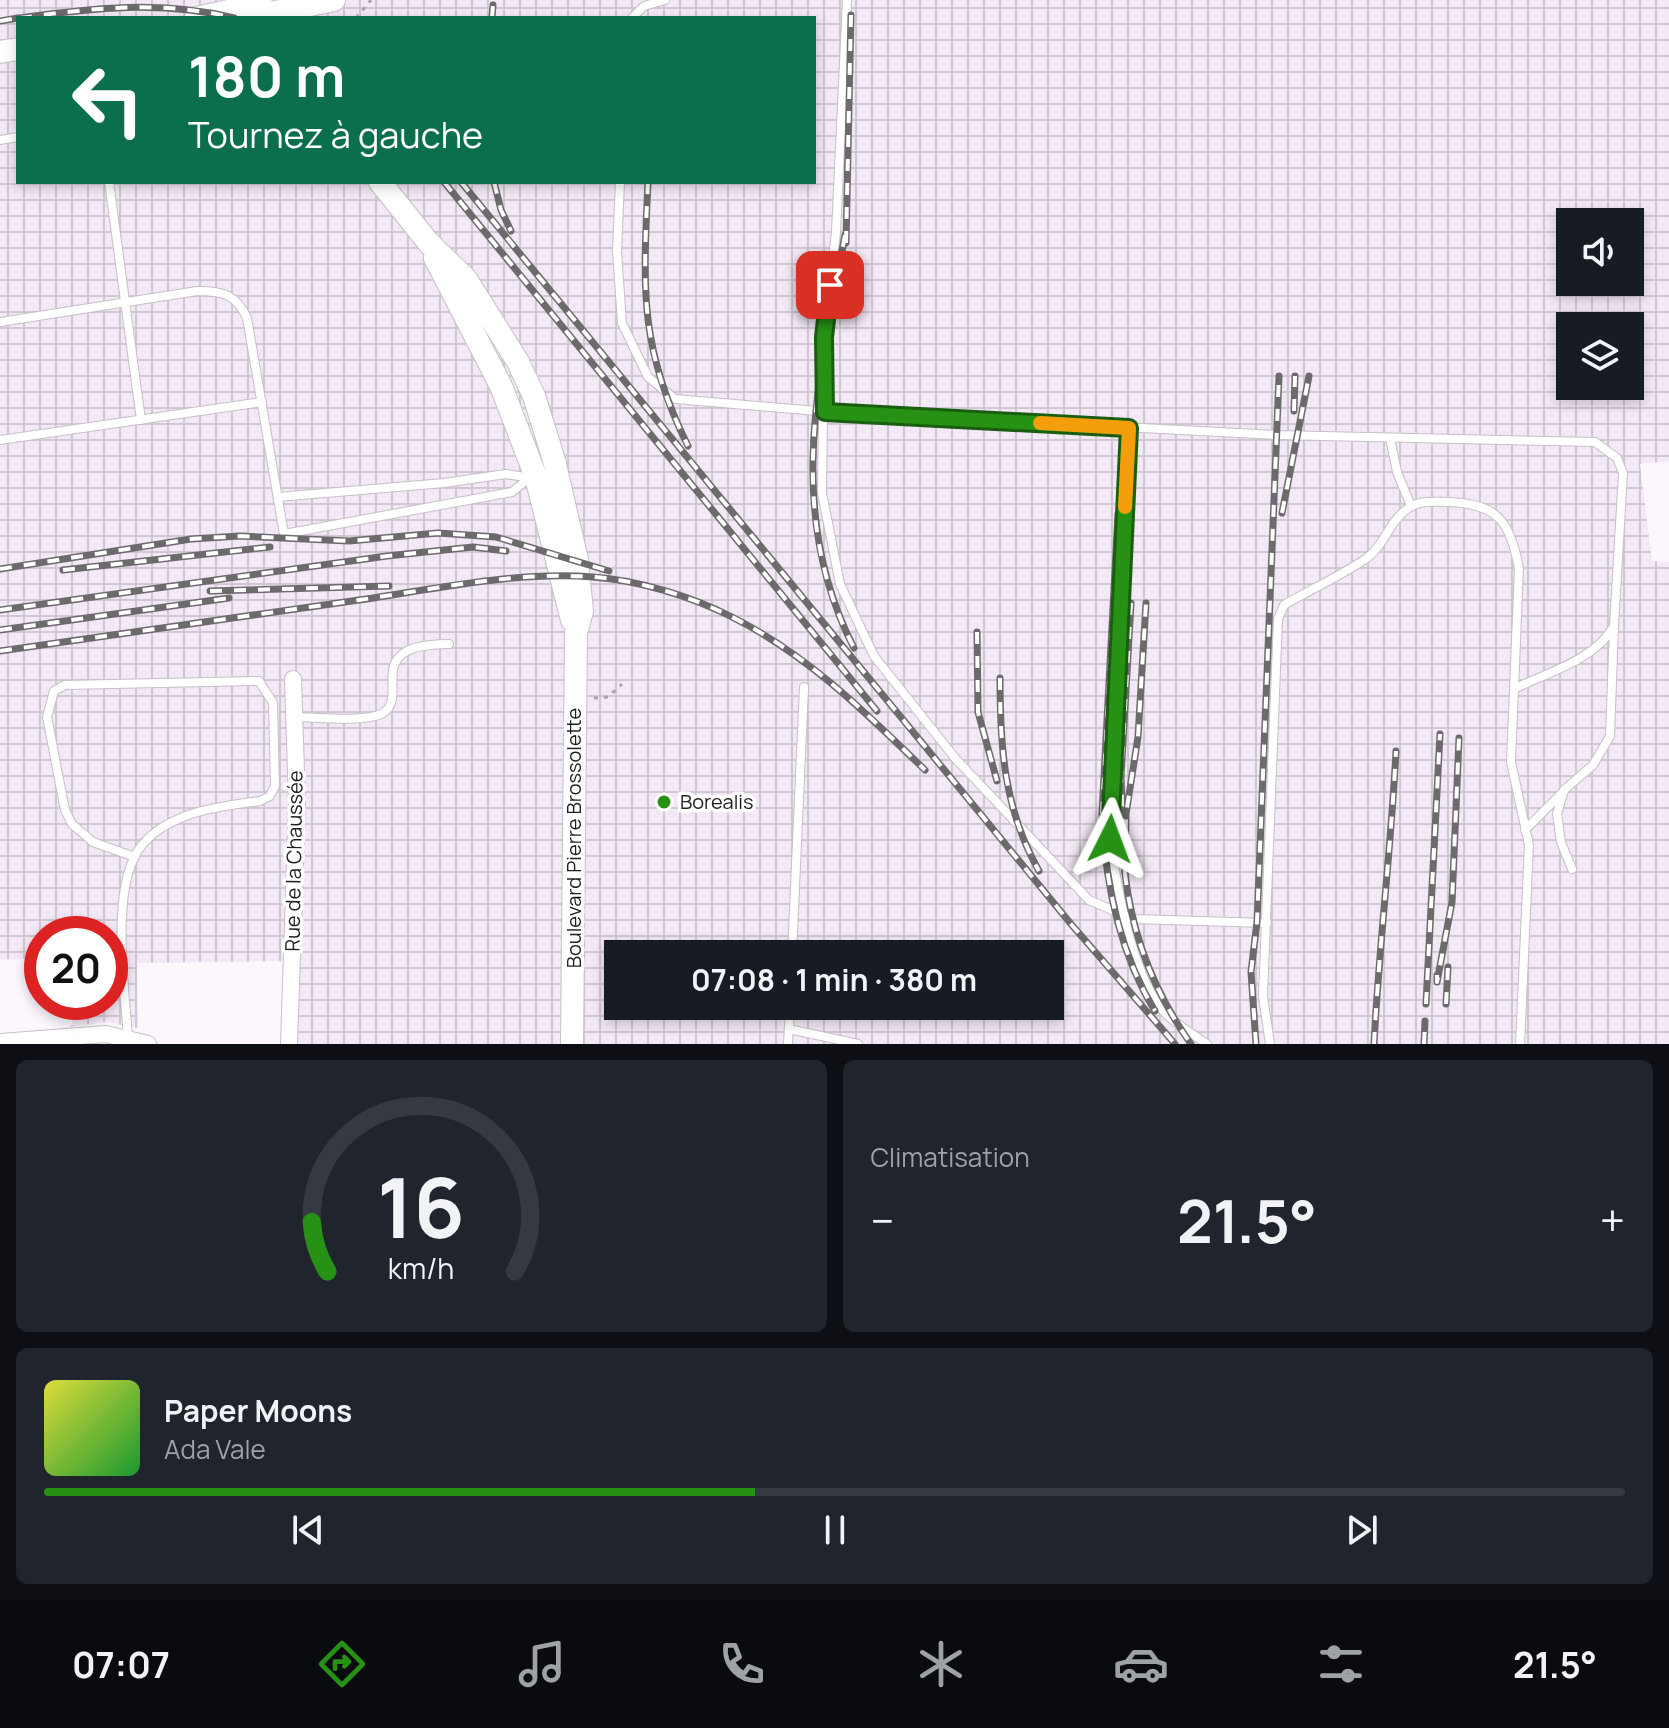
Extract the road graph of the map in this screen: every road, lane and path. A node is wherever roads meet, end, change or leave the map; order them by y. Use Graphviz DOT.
graph roads {
  1 [pos="238,0"];
  2 [pos="282,0"];
  3 [pos="371,0"];
  4 [pos="665,0"];
  5 [pos="847,0"];
  6 [pos="322,6"];
  7 [pos="200,16"];
  8 [pos="206,16"];
  9 [pos="260,16"];
  10 [pos="358,16"];
  11 [pos="634,16"];
  12 [pos="109,184"];
  13 [pos="382,184"];
  14 [pos="620,184"];
  15 [pos="125,304"];
  16 [pos="0,322"];
  17 [pos="262,402"];
  18 [pos="825,412"];
  19 [pos="141,420"];
  20 [pos="1129,428"];
  21 [pos="1390,438"];
  22 [pos="0,440"];
  23 [pos="540,475"];
  24 [pos="278,497"];
  25 [pos="1411,506"];
  26 [pos="1614,626"];
  27 [pos="449,644"];
  28 [pos="293,679"];
  29 [pos="804,687"];
  30 [pos="1514,689"];
  31 [pos="295,717"];
  32 [pos="1564,790"];
  33 [pos="1525,830"];
  34 [pos="135,857"];
  35 [pos="1572,869"];
  36 [pos="1124,917"];
  37 [pos="1267,923"];
  38 [pos="793,940"];
  39 [pos="789,1020"];
  40 [pos="789,1029"];
  41 [pos="105,1039"];
  42 [pos="128,1039"];
  43 [pos="825,1040"];
  44 [pos="0,1042"];
  45 [pos="848,1042"];
  46 [pos="148,1044"];
  47 [pos="289,1044"];
  48 [pos="572,1044"];
  49 [pos="788,1044"];
  50 [pos="858,1044"];
  51 [pos="1207,1044"];
  52 [pos="1270,1044"];
  53 [pos="1520,1044"];
  1 -- 7 [label="main road"];
  2 -- 8 [label="main road"];
  3 -- 10 [label="path"];
  4 -- 11 [label="lane"];
  5 -- 18 [label="lane"];
  6 -- 9 [label="main road"];
  12 -- 15 [label="lane"];
  13 -- 23 [label="main road, Boulevard Pierre Brossolette"];
  14 -- 18 [label="lane"];
  15 -- 16 [label="lane"];
  15 -- 17 [label="lane"];
  15 -- 19 [label="lane"];
  17 -- 19 [label="lane"];
  17 -- 24 [label="lane"];
  18 -- 20 [label="lane"];
  18 -- 36 [label="lane"];
  19 -- 22 [label="lane"];
  20 -- 21 [label="lane"];
  20 -- 36 [label="lane"];
  21 -- 25 [label="lane"];
  21 -- 26 [label="lane"];
  23 -- 24 [label="lane"];
  23 -- 24 [label="lane"];
  23 -- 48 [label="main road, Boulevard Pierre Brossolette"];
  25 -- 30 [label="lane"];
  25 -- 37 [label="lane"];
  26 -- 30 [label="lane"];
  26 -- 32 [label="lane"];
  27 -- 31 [label="lane"];
  28 -- 31 [label="street, Rue de la Chaussée"];
  29 -- 38 [label="lane"];
  30 -- 33 [label="lane"];
  31 -- 47 [label="street, Rue de la Chaussée"];
  32 -- 33 [label="lane"];
  32 -- 35 [label="lane"];
  33 -- 53 [label="lane"];
  34 -- 34 [label="lane"];
  34 -- 42 [label="lane"];
  36 -- 37 [label="lane"];
  36 -- 51 [label="lane"];
  37 -- 52 [label="lane"];
  39 -- 40 [label="lane"];
  40 -- 43 [label="lane"];
  40 -- 49 [label="lane"];
  41 -- 42 [label="street"];
  41 -- 44 [label="street"];
  42 -- 46 [label="street"];
  43 -- 45 [label="lane"];
  45 -- 50 [label="lane"];
}
